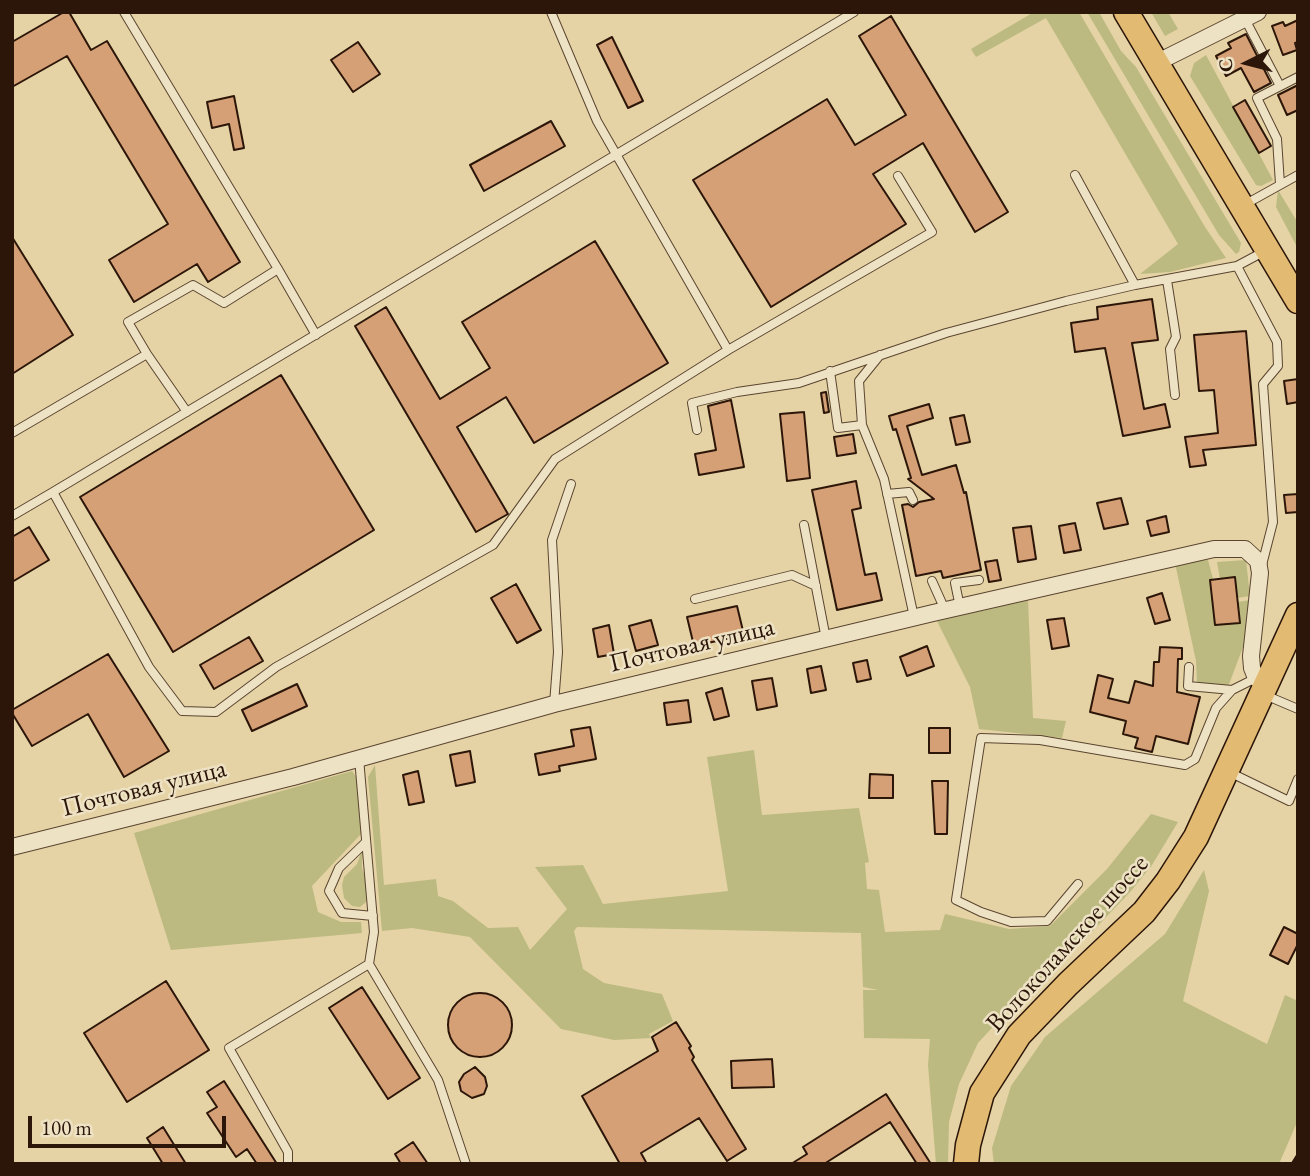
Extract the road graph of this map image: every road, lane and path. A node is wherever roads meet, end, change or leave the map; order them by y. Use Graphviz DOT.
graph roads {
  1 [pos="124,12"];
  2 [pos="551,12"];
  3 [pos="853,12"];
  4 [pos="1126,12"];
  5 [pos="1252,16"];
  6 [pos="1156,63"];
  7 [pos="1298,77"];
  8 [pos="1280,86"];
  9 [pos="616,155"];
  10 [pos="1075,175"];
  11 [pos="1298,175"];
  12 [pos="898,176"];
  13 [pos="1280,184"];
  14 [pos="1242,206"];
  15 [pos="1267,249"];
  16 [pos="1237,267"];
  17 [pos="278,269"];
  18 [pos="1167,280"];
  19 [pos="1135,285"];
  20 [pos="1298,300"];
  21 [pos="316,335"];
  22 [pos="728,350"];
  23 [pos="882,353"];
  24 [pos="147,354"];
  25 [pos="830,371"];
  26 [pos="1175,395"];
  27 [pos="187,412"];
  28 [pos="862,425"];
  29 [pos="697,430"];
  30 [pos="12,433"];
  31 [pos="571,484"];
  32 [pos="53,492"];
  33 [pos="887,494"];
  34 [pos="913,500"];
  35 [pos="12,516"];
  36 [pos="804,525"];
  37 [pos="1260,573"];
  38 [pos="979,580"];
  39 [pos="932,581"];
  40 [pos="816,586"];
  41 [pos="695,599"];
  42 [pos="952,608"];
  43 [pos="1298,615"];
  44 [pos="914,617"];
  45 [pos="826,639"];
  46 [pos="1189,667"];
  47 [pos="1261,685"];
  48 [pos="1232,690"];
  49 [pos="554,704"];
  50 [pos="1298,709"];
  51 [pos="359,758"];
  52 [pos="1227,771"];
  53 [pos="1298,779"];
  54 [pos="366,842"];
  55 [pos="12,847"];
  56 [pos="1078,884"];
  57 [pos="373,916"];
  58 [pos="369,964"];
  59 [pos="288,1164"];
  60 [pos="466,1164"];
  61 [pos="966,1164"];
  1 -- 17 [label="lane"];
  2 -- 9 [label="lane"];
  3 -- 9 [label="lane"];
  4 -- 6 [label="main road"];
  5 -- 6 [label="street"];
  5 -- 8 [label="lane"];
  6 -- 14 [label="main road"];
  7 -- 8 [label="lane"];
  8 -- 13 [label="lane"];
  9 -- 21 [label="lane"];
  9 -- 22 [label="lane"];
  10 -- 19 [label="lane"];
  11 -- 13 [label="lane"];
  12 -- 22 [label="lane"];
  13 -- 14 [label="lane"];
  14 -- 15 [label="main road"];
  15 -- 16 [label="lane"];
  15 -- 20 [label="main road"];
  16 -- 18 [label="lane"];
  16 -- 37 [label="lane"];
  17 -- 21 [label="lane"];
  17 -- 24 [label="lane"];
  18 -- 19 [label="lane"];
  18 -- 26 [label="lane"];
  19 -- 23 [label="lane"];
  21 -- 27 [label="lane"];
  22 -- 32 [label="lane"];
  23 -- 25 [label="lane"];
  23 -- 28 [label="lane"];
  24 -- 27 [label="lane"];
  24 -- 30 [label="lane"];
  25 -- 28 [label="lane"];
  25 -- 29 [label="lane"];
  27 -- 32 [label="lane"];
  28 -- 33 [label="lane"];
  31 -- 49 [label="lane"];
  32 -- 35 [label="lane"];
  33 -- 34 [label="lane"];
  33 -- 44 [label="lane"];
  36 -- 40 [label="lane"];
  37 -- 42 [label="street, Почтовая улица"];
  37 -- 47 [label="street"];
  38 -- 42 [label="lane"];
  39 -- 42 [label="lane"];
  40 -- 41 [label="lane"];
  40 -- 45 [label="lane"];
  42 -- 44 [label="street, Почтовая улица"];
  43 -- 47 [label="main road, Волоколамское шоссе"];
  44 -- 45 [label="street, Почтовая улица"];
  45 -- 49 [label="street, Почтовая улица"];
  46 -- 48 [label="lane"];
  47 -- 48 [label="lane"];
  47 -- 50 [label="lane"];
  47 -- 52 [label="main road, Волоколамское шоссе"];
  48 -- 56 [label="lane"];
  49 -- 51 [label="street, Почтовая улица"];
  51 -- 54 [label="lane"];
  51 -- 55 [label="street, Почтовая улица"];
  52 -- 53 [label="lane"];
  52 -- 61 [label="main road, Волоколамское шоссе"];
  54 -- 57 [label="lane"];
  54 -- 57 [label="lane"];
  57 -- 58 [label="lane"];
  58 -- 59 [label="lane"];
  58 -- 60 [label="lane"];
}
